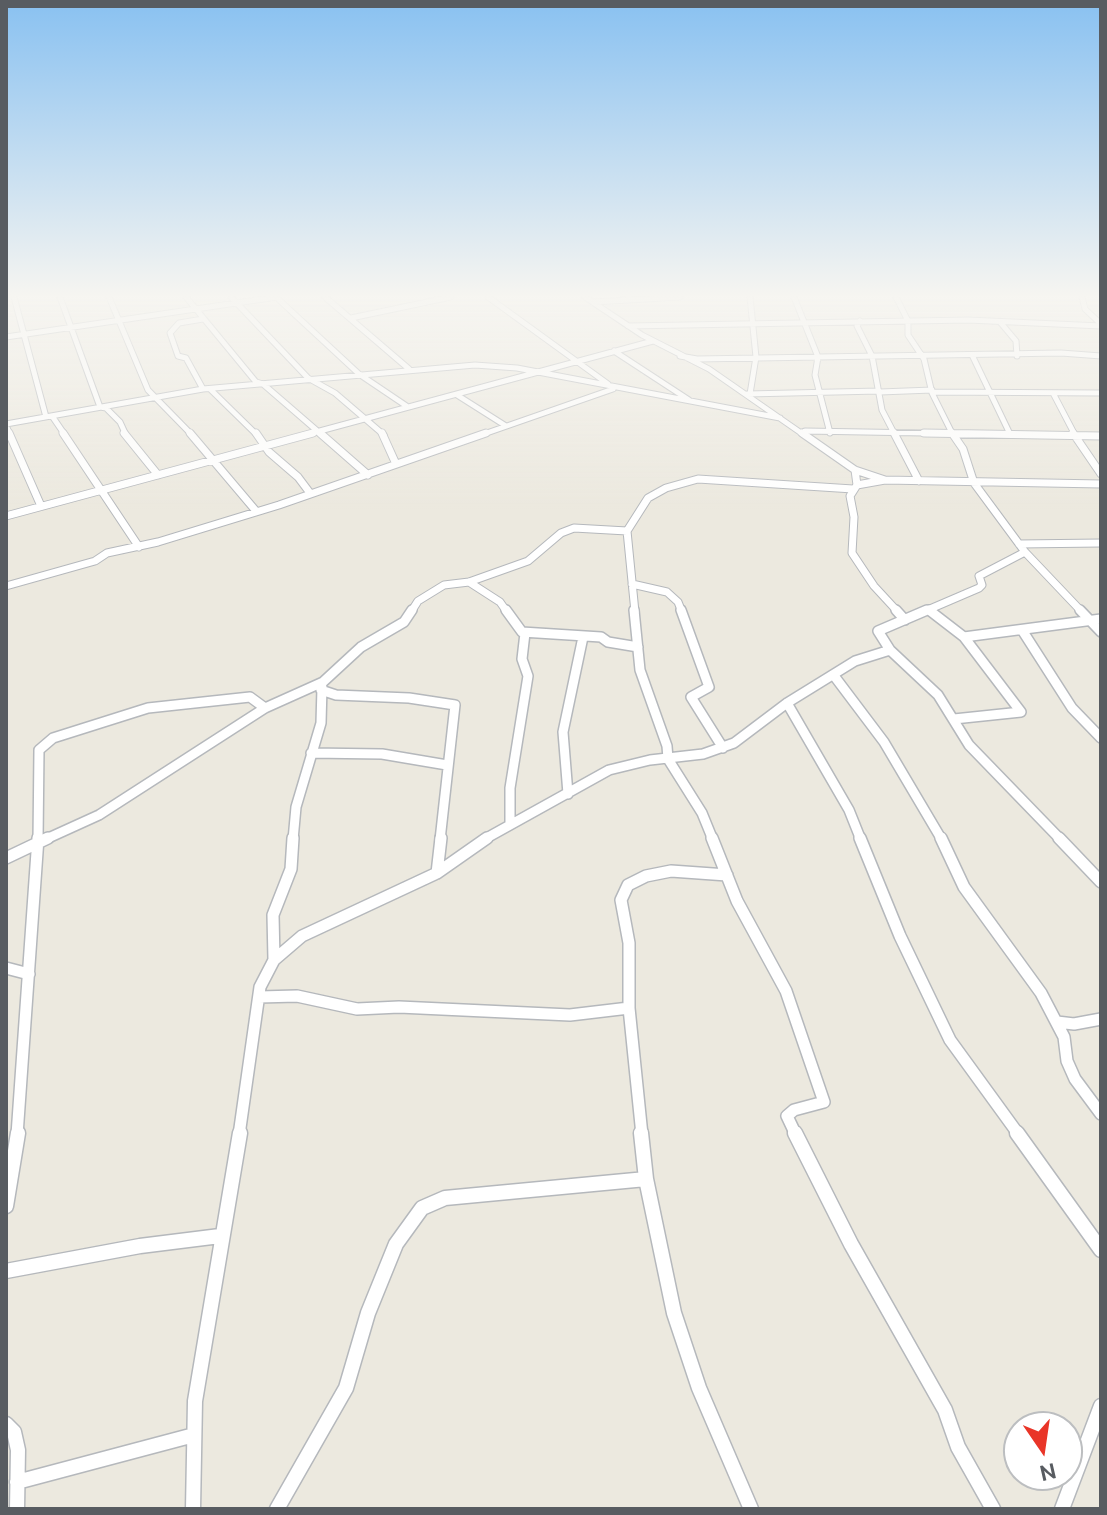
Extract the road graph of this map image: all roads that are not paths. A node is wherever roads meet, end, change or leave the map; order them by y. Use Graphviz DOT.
graph roads {
  1 [pos="34,368"];
  2 [pos="85,368"];
  3 [pos="139,368"];
  4 [pos="192,368"];
  5 [pos="244,368"];
  6 [pos="298,368"];
  7 [pos="352,368"];
  8 [pos="435,368"];
  9 [pos="508,368"];
  10 [pos="552,368"];
  11 [pos="586,368"];
  12 [pos="640,368"];
  13 [pos="706,368"];
  14 [pos="754,368"];
  15 [pos="816,368"];
  16 [pos="874,368"];
  17 [pos="925,368"];
  18 [pos="978,368"];
  19 [pos="409,369"];
  20 [pos="537,372"];
  21 [pos="359,374"];
  22 [pos="308,378"];
  23 [pos="263,384"];
  24 [pos="614,387"];
  25 [pos="206,389"];
  26 [pos="879,391"];
  27 [pos="932,392"];
  28 [pos="818,393"];
  29 [pos="989,393"];
  30 [pos="1053,393"];
  31 [pos="1101,393"];
  32 [pos="748,394"];
  33 [pos="457,395"];
  34 [pos="154,397"];
  35 [pos="692,402"];
  36 [pos="100,407"];
  37 [pos="408,407"];
  38 [pos="49,416"];
  39 [pos="780,418"];
  40 [pos="367,419"];
  41 [pos="6,424"];
  42 [pos="506,426"];
  43 [pos="799,429"];
  44 [pos="317,431"];
  45 [pos="830,433"];
  46 [pos="893,433"];
  47 [pos="951,433"];
  48 [pos="1010,434"];
  49 [pos="1075,436"];
  50 [pos="1101,436"];
  51 [pos="266,446"];
  52 [pos="214,460"];
  53 [pos="396,464"];
  54 [pos="855,470"];
  55 [pos="1101,474"];
  56 [pos="158,475"];
  57 [pos="368,475"];
  58 [pos="885,480"];
  59 [pos="919,481"];
  60 [pos="974,483"];
  61 [pos="1101,484"];
  62 [pos="855,487"];
  63 [pos="101,490"];
  64 [pos="310,493"];
  65 [pos="41,506"];
  66 [pos="256,511"];
  67 [pos="6,516"];
  68 [pos="627,531"];
  69 [pos="1101,543"];
  70 [pos="139,547"];
  71 [pos="1022,548"];
  72 [pos="469,582"];
  73 [pos="632,584"];
  74 [pos="6,586"];
  75 [pos="929,610"];
  76 [pos="1101,619"];
  77 [pos="905,620"];
  78 [pos="1090,620"];
  79 [pos="1022,630"];
  80 [pos="1101,632"];
  81 [pos="525,633"];
  82 [pos="583,637"];
  83 [pos="964,637"];
  84 [pos="638,647"];
  85 [pos="890,650"];
  86 [pos="835,677"];
  87 [pos="322,686"];
  88 [pos="787,703"];
  89 [pos="265,708"];
  90 [pos="954,719"];
  91 [pos="1101,738"];
  92 [pos="723,748"];
  93 [pos="311,753"];
  94 [pos="668,759"];
  95 [pos="447,765"];
  96 [pos="568,794"];
  97 [pos="510,825"];
  98 [pos="38,841"];
  99 [pos="6,858"];
  100 [pos="437,873"];
  101 [pos="727,875"];
  102 [pos="1101,882"];
  103 [pos="274,960"];
  104 [pos="6,968"];
  105 [pos="29,974"];
  106 [pos="259,997"];
  107 [pos="629,1008"];
  108 [pos="1101,1019"];
  109 [pos="1057,1022"];
  110 [pos="1101,1114"];
  111 [pos="646,1179"];
  112 [pos="6,1206"];
  113 [pos="220,1236"];
  114 [pos="1101,1250"];
  115 [pos="6,1271"];
  116 [pos="1100,1410"];
  117 [pos="6,1424"];
  118 [pos="194,1435"];
  119 [pos="17,1482"];
  120 [pos="17,1509"];
  121 [pos="193,1509"];
  122 [pos="277,1509"];
  123 [pos="751,1509"];
  124 [pos="993,1509"];
  125 [pos="1062,1509"];
  1 -- 38 [label="street"];
  2 -- 36 [label="street"];
  3 -- 34 [label="street"];
  4 -- 25 [label="street"];
  5 -- 23 [label="street"];
  6 -- 22 [label="street"];
  7 -- 21 [label="street"];
  8 -- 19 [label="street"];
  9 -- 20 [label="street"];
  10 -- 20 [label="street"];
  11 -- 24 [label="street"];
  12 -- 35 [label="street"];
  13 -- 32 [label="street"];
  14 -- 32 [label="street"];
  15 -- 28 [label="street"];
  16 -- 26 [label="street"];
  17 -- 27 [label="street"];
  18 -- 29 [label="street"];
  19 -- 21 [label="street"];
  20 -- 24 [label="street"];
  20 -- 33 [label="street"];
  21 -- 22 [label="street"];
  21 -- 37 [label="street"];
  22 -- 23 [label="street"];
  22 -- 40 [label="street"];
  23 -- 25 [label="street"];
  23 -- 44 [label="street"];
  24 -- 35 [label="street"];
  24 -- 42 [label="street"];
  25 -- 34 [label="street"];
  25 -- 51 [label="street"];
  26 -- 27 [label="street"];
  26 -- 28 [label="street"];
  26 -- 46 [label="street"];
  27 -- 29 [label="street"];
  27 -- 47 [label="street"];
  28 -- 32 [label="street"];
  28 -- 45 [label="street"];
  29 -- 30 [label="street"];
  29 -- 48 [label="street"];
  30 -- 31 [label="street"];
  30 -- 49 [label="street"];
  32 -- 39 [label="street"];
  33 -- 37 [label="street"];
  33 -- 42 [label="street"];
  34 -- 36 [label="street"];
  34 -- 52 [label="street"];
  35 -- 39 [label="street"];
  36 -- 38 [label="street"];
  36 -- 56 [label="street"];
  37 -- 40 [label="street"];
  38 -- 41 [label="street"];
  38 -- 63 [label="street"];
  39 -- 43 [label="street"];
  40 -- 44 [label="street"];
  40 -- 53 [label="street"];
  41 -- 65 [label="street"];
  42 -- 53 [label="street"];
  43 -- 45 [label="street"];
  43 -- 54 [label="street"];
  44 -- 51 [label="street"];
  44 -- 57 [label="street"];
  45 -- 46 [label="street"];
  46 -- 47 [label="street"];
  46 -- 59 [label="street"];
  47 -- 48 [label="street"];
  47 -- 60 [label="street"];
  48 -- 49 [label="street"];
  49 -- 50 [label="street"];
  49 -- 55 [label="street"];
  51 -- 52 [label="street"];
  51 -- 64 [label="street"];
  52 -- 56 [label="street"];
  52 -- 66 [label="street"];
  53 -- 57 [label="street"];
  54 -- 58 [label="street"];
  54 -- 62 [label="street"];
  56 -- 63 [label="street"];
  57 -- 64 [label="street"];
  58 -- 59 [label="street"];
  58 -- 62 [label="street"];
  59 -- 60 [label="street"];
  60 -- 61 [label="street"];
  60 -- 71 [label="street"];
  62 -- 68 [label="street"];
  62 -- 77 [label="street"];
  63 -- 65 [label="street"];
  63 -- 70 [label="street"];
  64 -- 66 [label="street"];
  65 -- 67 [label="street"];
  66 -- 70 [label="street"];
  68 -- 72 [label="street"];
  68 -- 73 [label="street"];
  69 -- 71 [label="street"];
  70 -- 74 [label="street"];
  71 -- 75 [label="street"];
  71 -- 78 [label="street"];
  72 -- 81 [label="street"];
  72 -- 87 [label="street"];
  73 -- 84 [label="street"];
  73 -- 92 [label="street"];
  75 -- 77 [label="street"];
  75 -- 83 [label="street"];
  76 -- 78 [label="street"];
  77 -- 85 [label="street"];
  78 -- 79 [label="street"];
  78 -- 80 [label="street"];
  79 -- 83 [label="street"];
  79 -- 91 [label="street"];
  81 -- 82 [label="street"];
  81 -- 97 [label="street"];
  82 -- 84 [label="street"];
  82 -- 96 [label="street"];
  83 -- 90 [label="street"];
  84 -- 94 [label="street"];
  85 -- 86 [label="street"];
  85 -- 90 [label="street"];
  86 -- 88 [label="street"];
  86 -- 109 [label="street"];
  87 -- 89 [label="street"];
  87 -- 93 [label="street"];
  87 -- 95 [label="street"];
  88 -- 92 [label="street"];
  88 -- 114 [label="street"];
  89 -- 98 [label="street"];
  89 -- 98 [label="street"];
  90 -- 102 [label="street"];
  92 -- 94 [label="street"];
  93 -- 95 [label="street"];
  93 -- 103 [label="street"];
  94 -- 96 [label="street"];
  94 -- 101 [label="street"];
  95 -- 100 [label="street"];
  96 -- 97 [label="street"];
  97 -- 100 [label="street"];
  98 -- 99 [label="street"];
  98 -- 105 [label="street"];
  100 -- 103 [label="street"];
  101 -- 107 [label="street"];
  101 -- 124 [label="street"];
  103 -- 106 [label="street"];
  104 -- 105 [label="street"];
  105 -- 112 [label="street"];
  106 -- 107 [label="street"];
  106 -- 113 [label="street"];
  107 -- 111 [label="street"];
  108 -- 109 [label="street"];
  109 -- 110 [label="street"];
  111 -- 122 [label="street"];
  111 -- 123 [label="street"];
  113 -- 115 [label="street"];
  113 -- 118 [label="street"];
  116 -- 125 [label="street"];
  117 -- 119 [label="street"];
  118 -- 119 [label="street"];
  118 -- 121 [label="street"];
  119 -- 120 [label="street"];
}
